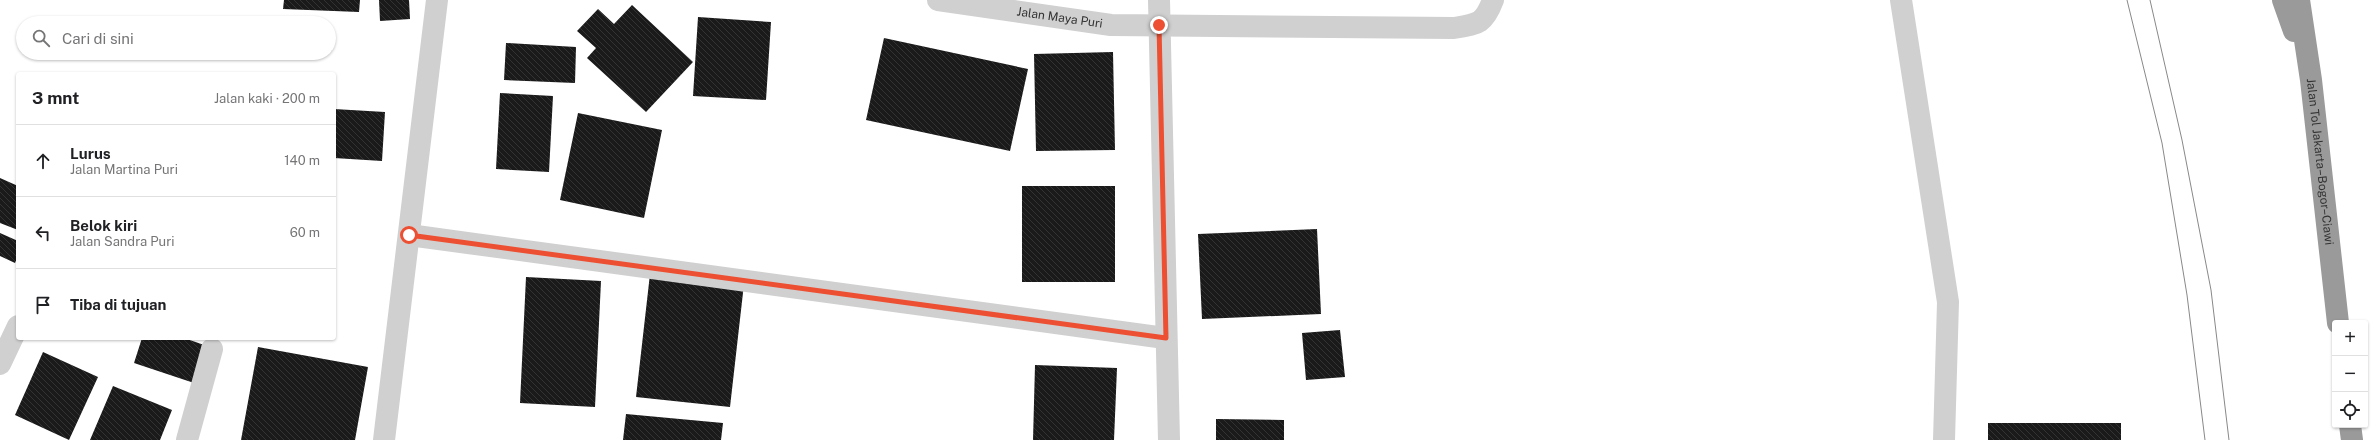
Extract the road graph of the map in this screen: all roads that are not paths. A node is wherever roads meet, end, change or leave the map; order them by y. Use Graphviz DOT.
graph roads {
  1 [pos="437,0"];
  2 [pos="938,0"];
  3 [pos="1159,0"];
  4 [pos="1493,0"];
  5 [pos="1901,0"];
  6 [pos="2283,0"];
  7 [pos="2299,0"];
  8 [pos="1159,25"];
  9 [pos="2311,80"];
  10 [pos="409,235"];
  11 [pos="2338,320"];
  12 [pos="16,330"];
  13 [pos="1166,338"];
  14 [pos="212,349"];
  15 [pos="0,364"];
  16 [pos="2350,428"];
  17 [pos="187,440"];
  18 [pos="384,440"];
  19 [pos="1169,440"];
  20 [pos="1944,440"];
  21 [pos="2352,440"];
  1 -- 10 [label="street"];
  2 -- 8 [label="street, Jalan Maya Puri"];
  3 -- 8 [label="street"];
  4 -- 8 [label="street, Jalan Maya Puri"];
  5 -- 20 [label="street"];
  6 -- 9 [label="highway"];
  7 -- 9 [label="highway, Jalan Tol Jakarta–Bogor–Ciawi"];
  8 -- 13 [label="street"];
  9 -- 11 [label="highway, Jalan Tol Jakarta–Bogor–Ciawi"];
  10 -- 13 [label="street"];
  10 -- 18 [label="street"];
  12 -- 15 [label="street"];
  13 -- 19 [label="street"];
  14 -- 17 [label="street"];
  16 -- 21 [label="highway"];
}
